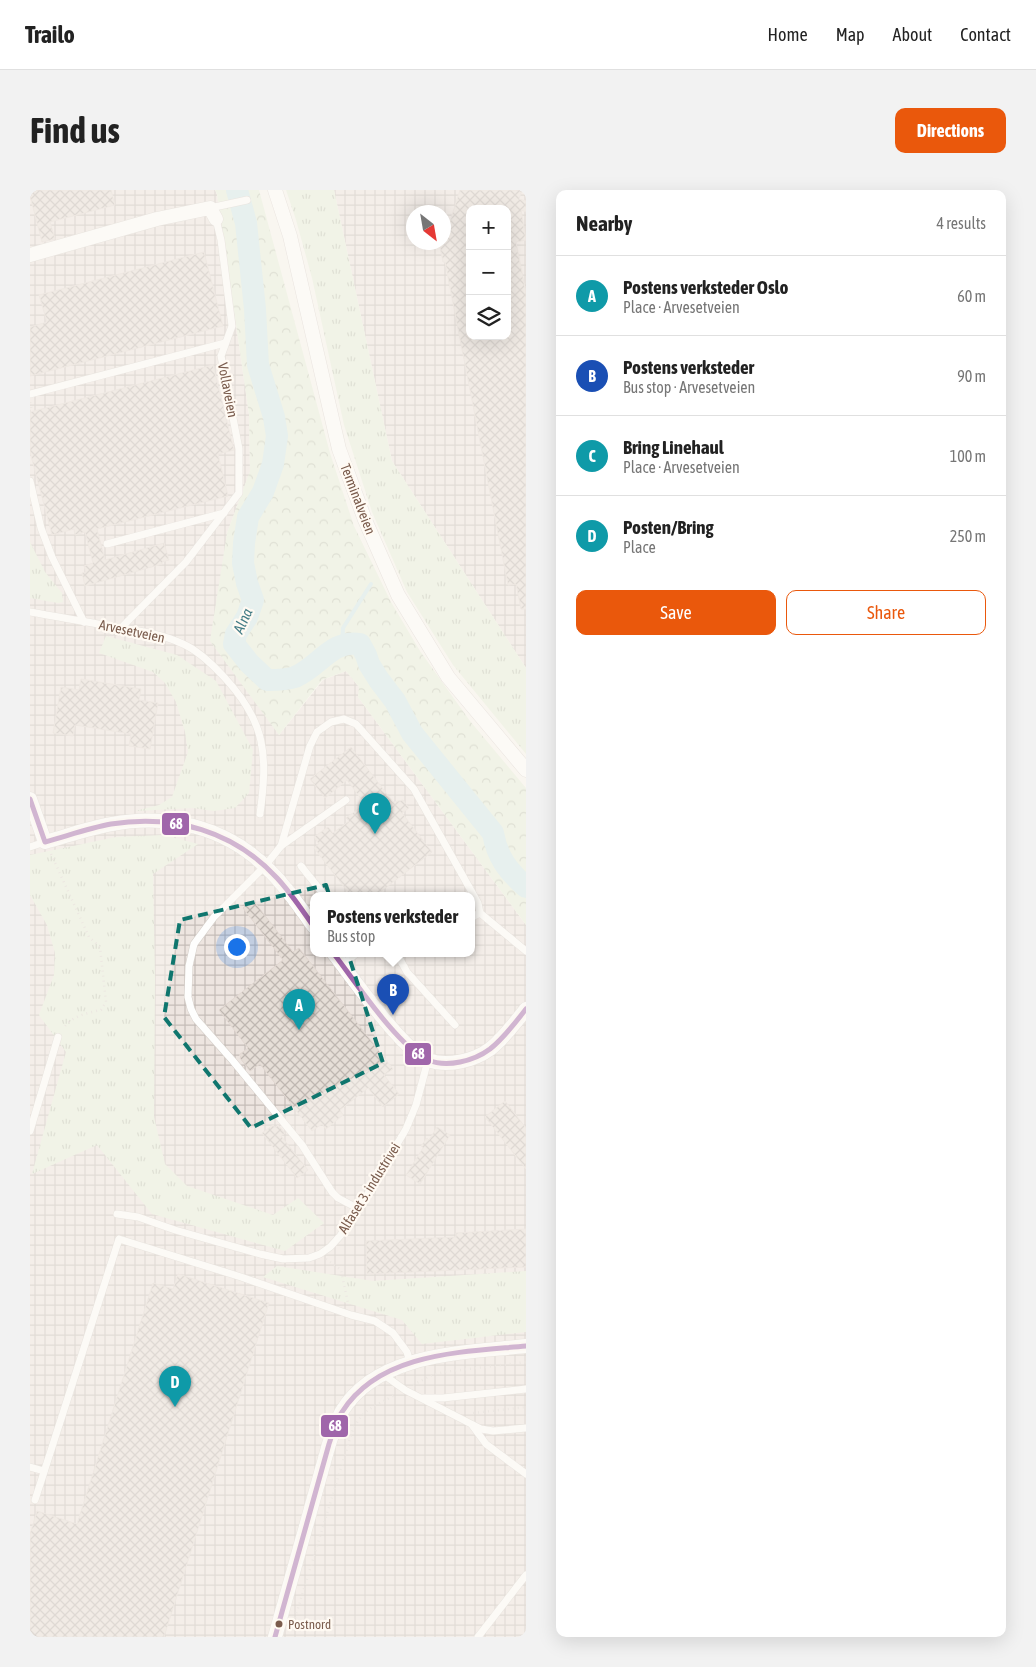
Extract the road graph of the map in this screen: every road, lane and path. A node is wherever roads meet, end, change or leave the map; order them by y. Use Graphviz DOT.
graph roads {
  1 [pos="275,190"];
  2 [pos="247,200"];
  3 [pos="213,214"];
  4 [pos="30,255"];
  5 [pos="226,344"];
  6 [pos="30,394"];
  7 [pos="30,403"];
  8 [pos="30,411"];
  9 [pos="30,481"];
  10 [pos="224,513"];
  11 [pos="107,544"];
  12 [pos="30,612"];
  13 [pos="84,622"];
  14 [pos="121,628"];
  15 [pos="526,770"];
  16 [pos="30,799"];
  17 [pos="346,800"];
  18 [pos="260,814"];
  19 [pos="45,842"];
  20 [pos="281,846"];
  21 [pos="30,847"];
  22 [pos="265,866"];
  23 [pos="301,866"];
  24 [pos="322,892"];
  25 [pos="471,892"];
  26 [pos="475,898"];
  27 [pos="480,913"];
  28 [pos="475,916"];
  29 [pos="310,922"];
  30 [pos="526,951"];
  31 [pos="399,957"];
  32 [pos="338,959"];
  33 [pos="526,1010"];
  34 [pos="455,1025"];
  35 [pos="65,1026"];
  36 [pos="58,1037"];
  37 [pos="428,1060"];
  38 [pos="30,1131"];
  39 [pos="359,1209"];
  40 [pos="117,1214"];
  41 [pos="320,1254"];
  42 [pos="351,1315"];
  43 [pos="526,1346"];
  44 [pos="410,1362"];
  45 [pos="526,1362"];
  46 [pos="384,1374"];
  47 [pos="526,1389"];
  48 [pos="405,1390"];
  49 [pos="423,1398"];
  50 [pos="526,1407"];
  51 [pos="469,1414"];
  52 [pos="470,1423"];
  53 [pos="526,1428"];
  54 [pos="30,1467"];
  55 [pos="44,1470"];
  56 [pos="526,1474"];
  57 [pos="34,1500"];
  58 [pos="526,1575"];
  59 [pos="294,1623"];
  60 [pos="275,1637"];
  61 [pos="478,1637"];
  1 -- 15 [label="street, Terminalveien"];
  2 -- 3 [label="lane"];
  3 -- 4 [label="street"];
  3 -- 5 [label="lane, Vollaveien"];
  5 -- 6 [label="lane"];
  5 -- 10 [label="lane, Vollaveien"];
  7 -- 8 [label="path"];
  9 -- 13 [label="lane"];
  10 -- 11 [label="lane"];
  10 -- 14 [label="lane, Vollaveien"];
  12 -- 13 [label="lane, Arvesetveien"];
  13 -- 14 [label="lane, Arvesetveien"];
  14 -- 18 [label="lane, Arvesetveien"];
  16 -- 19 [label="street"];
  17 -- 20 [label="lane"];
  19 -- 21 [label="lane"];
  19 -- 22 [label="street"];
  19 -- 35 [label="path"];
  20 -- 22 [label="lane"];
  20 -- 25 [label="lane"];
  22 -- 29 [label="street"];
  22 -- 39 [label="lane"];
  23 -- 24 [label="lane"];
  26 -- 27 [label="lane"];
  27 -- 28 [label="lane"];
  27 -- 30 [label="lane"];
  31 -- 34 [label="lane"];
  32 -- 37 [label="street"];
  33 -- 37 [label="street"];
  36 -- 38 [label="lane"];
  37 -- 39 [label="lane, Alfaset 3. industrivei"];
  39 -- 41 [label="lane, Alfaset 3. industrivei"];
  40 -- 41 [label="lane, Alfaset 3. industrivei"];
  41 -- 42 [label="path"];
  42 -- 44 [label="lane"];
  42 -- 55 [label="lane"];
  43 -- 44 [label="street"];
  44 -- 46 [label="street"];
  45 -- 48 [label="path"];
  46 -- 48 [label="lane"];
  46 -- 60 [label="street"];
  47 -- 49 [label="lane"];
  48 -- 49 [label="lane"];
  48 -- 59 [label="path"];
  49 -- 52 [label="lane"];
  50 -- 51 [label="path"];
  52 -- 53 [label="lane"];
  52 -- 56 [label="lane"];
  54 -- 55 [label="lane"];
  55 -- 57 [label="lane"];
  58 -- 61 [label="lane"];
}
